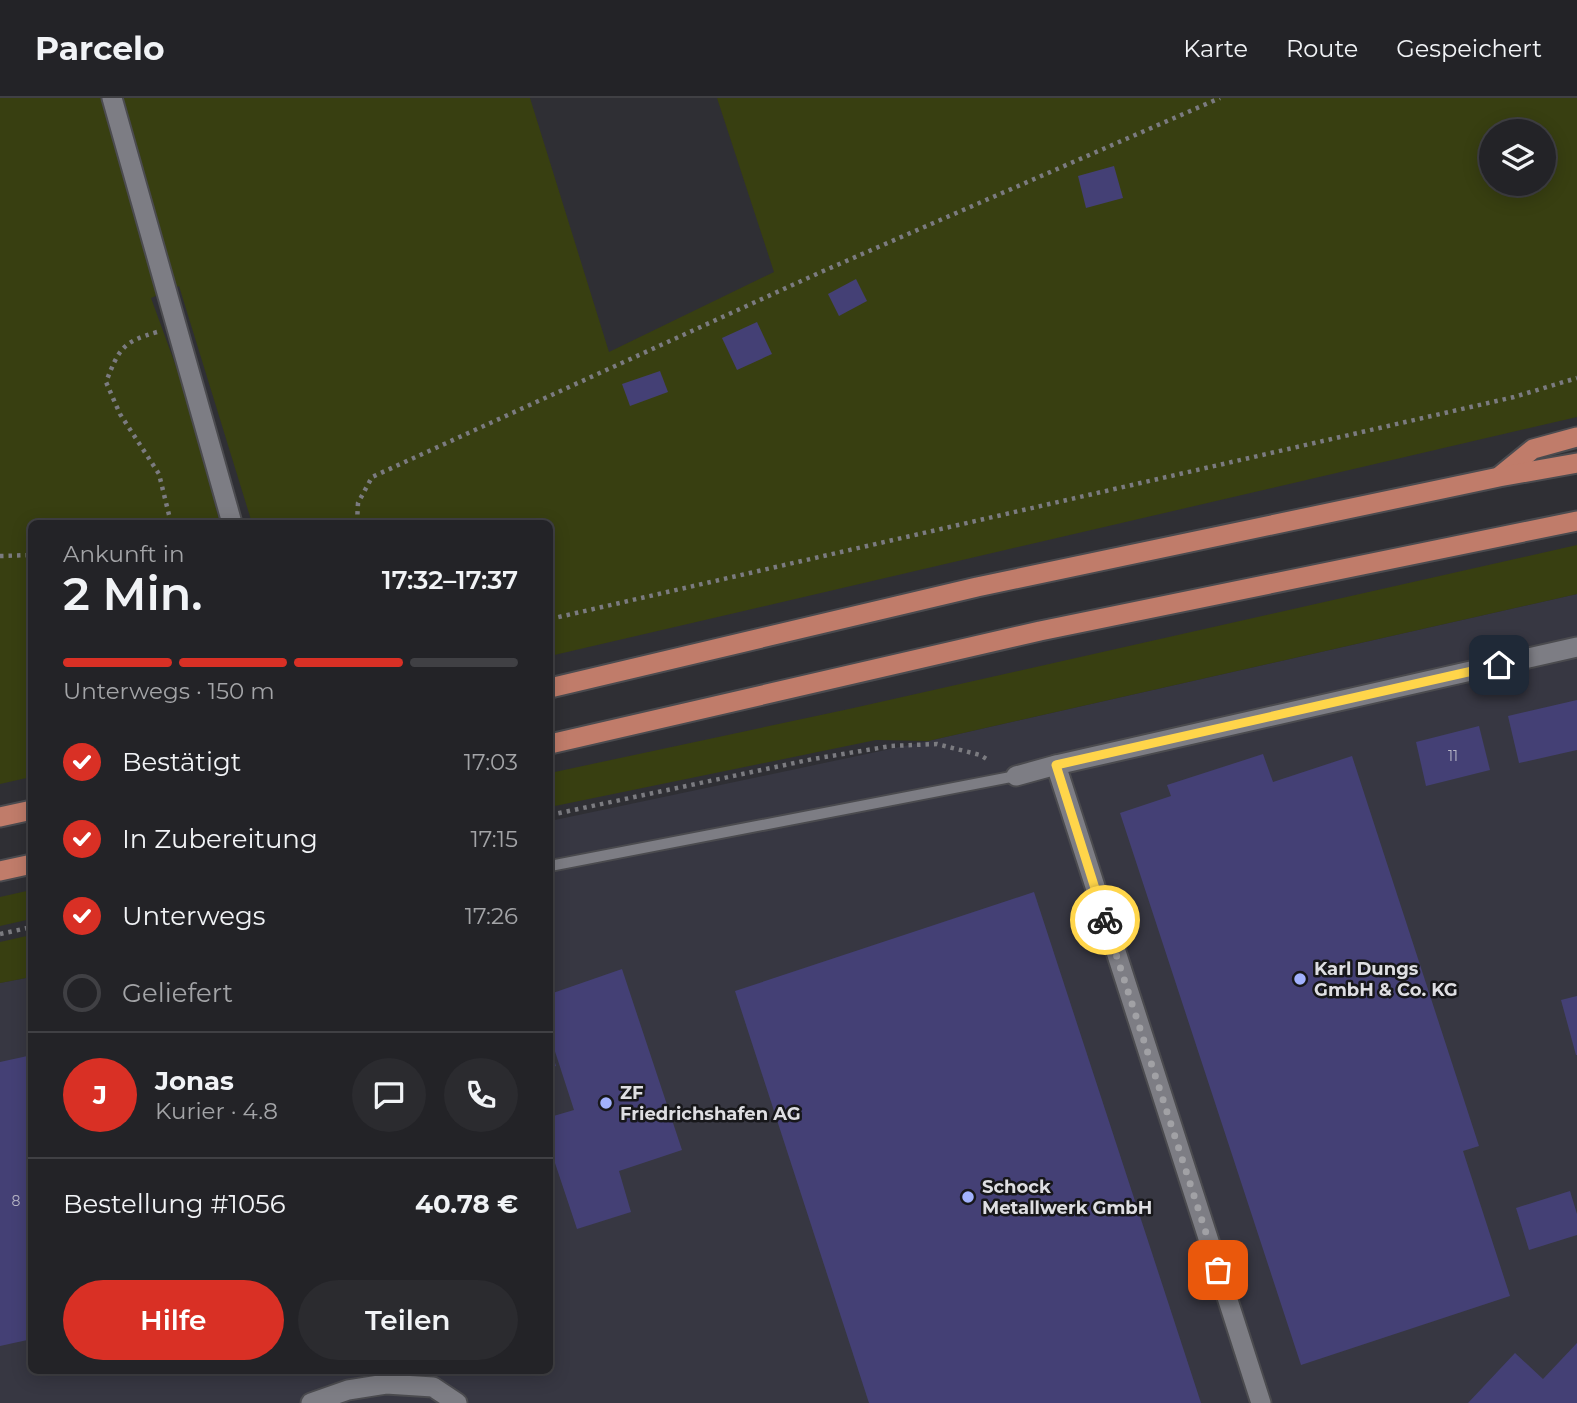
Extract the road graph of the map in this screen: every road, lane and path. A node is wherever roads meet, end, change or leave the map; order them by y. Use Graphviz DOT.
graph roads {
  1 [pos="112,98"];
  2 [pos="1220,98"];
  3 [pos="177,327"];
  4 [pos="1577,378"];
  5 [pos="1577,437"];
  6 [pos="1577,463"];
  7 [pos="1499,477"];
  8 [pos="170,520"];
  9 [pos="231,520"];
  10 [pos="357,520"];
  11 [pos="1577,521"];
  12 [pos="28,555"];
  13 [pos="0,556"];
  14 [pos="553,618"];
  15 [pos="1577,648"];
  16 [pos="553,687"];
  17 [pos="553,743"];
  18 [pos="1056,765"];
  19 [pos="1016,776"];
  20 [pos="28,811"];
  21 [pos="553,814"];
  22 [pos="0,817"];
  23 [pos="28,865"];
  24 [pos="553,865"];
  25 [pos="0,871"];
  26 [pos="28,928"];
  27 [pos="0,934"];
  28 [pos="433,1378"];
  29 [pos="311,1403"];
  30 [pos="457,1403"];
  31 [pos="1261,1403"];
  1 -- 3 [label="street"];
  2 -- 10 [label="path"];
  3 -- 8 [label="path"];
  3 -- 9 [label="street"];
  4 -- 14 [label="path"];
  5 -- 7 [label="highway"];
  6 -- 7 [label="highway"];
  7 -- 16 [label="highway"];
  11 -- 17 [label="highway"];
  12 -- 13 [label="path"];
  15 -- 18 [label="street"];
  18 -- 19 [label="street"];
  18 -- 31 [label="street"];
  19 -- 21 [label="path"];
  19 -- 24 [label="lane"];
  20 -- 22 [label="highway"];
  23 -- 25 [label="highway"];
  26 -- 27 [label="path"];
  28 -- 29 [label="street"];
  28 -- 30 [label="street"];
}
